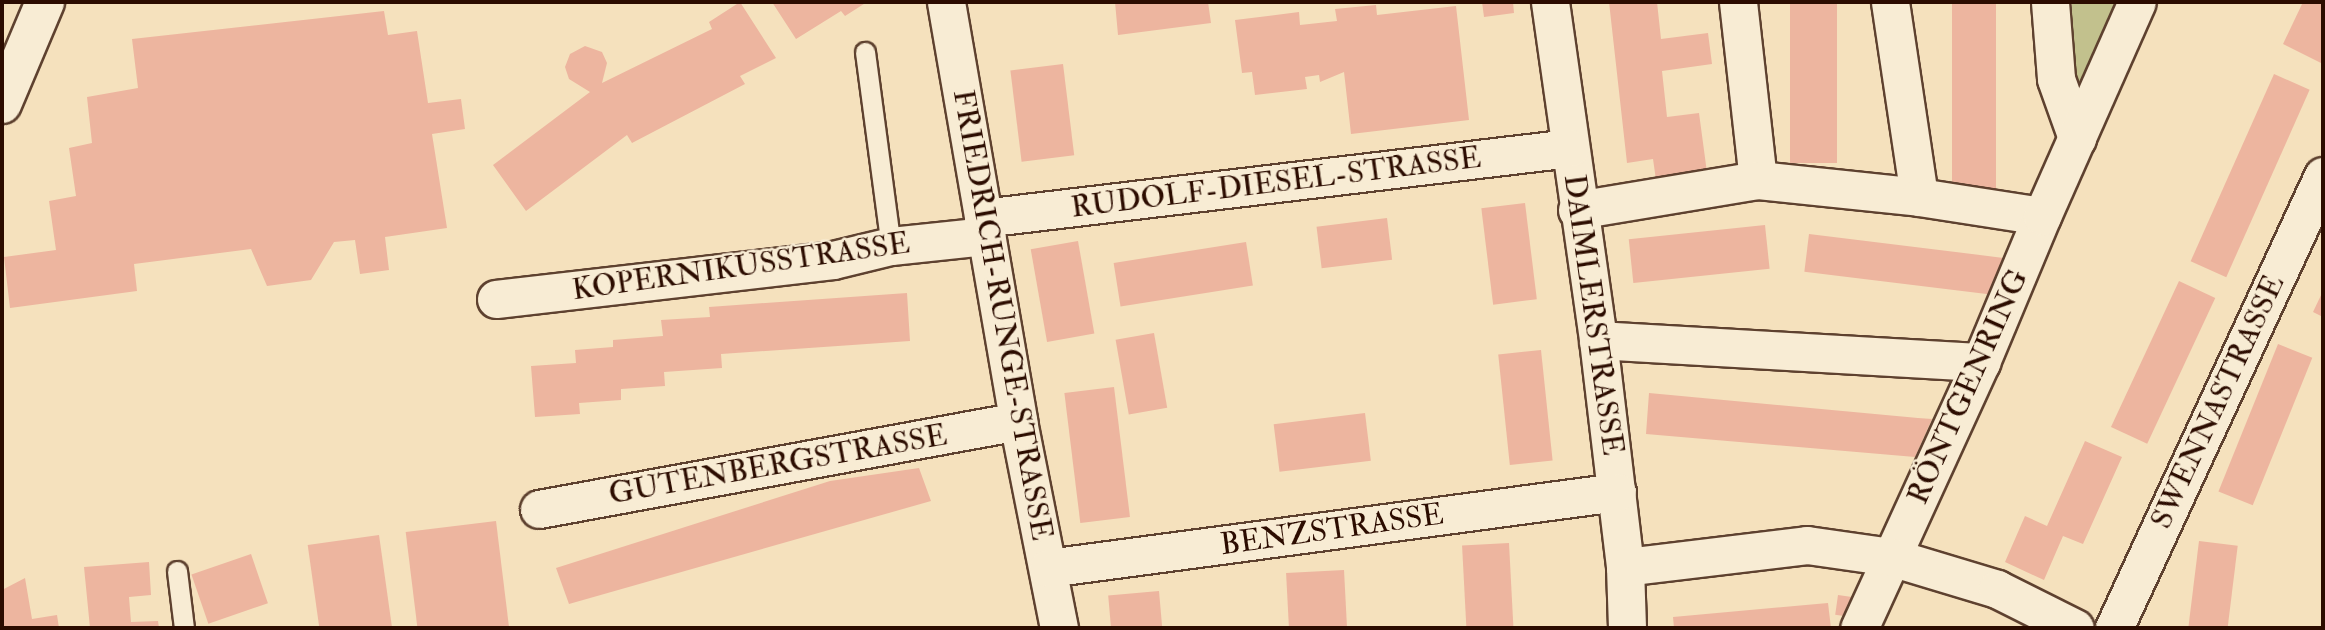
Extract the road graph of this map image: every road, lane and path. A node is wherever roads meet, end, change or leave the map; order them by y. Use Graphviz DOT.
graph roads {
  1 [pos="45,2"];
  2 [pos="946,2"];
  3 [pos="1550,2"];
  4 [pos="1738,2"];
  5 [pos="1890,2"];
  6 [pos="2050,2"];
  7 [pos="2137,2"];
  8 [pos="865,52"];
  9 [pos="2,104"];
  10 [pos="2077,138"];
  11 [pos="1570,148"];
  12 [pos="2323,176"];
  13 [pos="1758,180"];
  14 [pos="1919,197"];
  15 [pos="1577,210"];
  16 [pos="2042,216"];
  17 [pos="985,227"];
  18 [pos="891,246"];
  19 [pos="495,299"];
  20 [pos="1598,340"];
  21 [pos="1981,362"];
  22 [pos="1018,421"];
  23 [pos="1617,492"];
  24 [pos="539,509"];
  25 [pos="1891,557"];
  26 [pos="1625,567"];
  27 [pos="1048,568"];
  28 [pos="177,570"];
  29 [pos="184,628"];
  30 [pos="1059,628"];
  31 [pos="1627,628"];
  32 [pos="1859,628"];
  33 [pos="2075,628"];
  34 [pos="2114,628"];
  1 -- 9 [label="street"];
  2 -- 17 [label="street, FRIEDRICH-RUNGE-STRASSE"];
  3 -- 11 [label="street, DAIMLERSTRASSE"];
  4 -- 13 [label="street"];
  5 -- 14 [label="street"];
  6 -- 10 [label="street"];
  7 -- 10 [label="street, RÖNTGENRING"];
  8 -- 18 [label="lane"];
  10 -- 16 [label="street, RÖNTGENRING"];
  11 -- 15 [label="street, DAIMLERSTRASSE"];
  11 -- 17 [label="street, RUDOLF-DIESEL-STRASSE"];
  12 -- 34 [label="street, SWENNASTRASSE"];
  13 -- 14 [label="street"];
  13 -- 15 [label="street"];
  14 -- 16 [label="street"];
  15 -- 20 [label="street, DAIMLERSTRASSE"];
  16 -- 21 [label="street, RÖNTGENRING"];
  17 -- 18 [label="street, KOPERNIKUSSTRASSE"];
  17 -- 22 [label="street, FRIEDRICH-RUNGE-STRASSE"];
  18 -- 19 [label="street, KOPERNIKUSSTRASSE"];
  20 -- 21 [label="street"];
  20 -- 23 [label="street, DAIMLERSTRASSE"];
  21 -- 25 [label="street, RÖNTGENRING"];
  22 -- 24 [label="street, GUTENBERGSTRASSE"];
  22 -- 27 [label="street, FRIEDRICH-RUNGE-STRASSE"];
  23 -- 26 [label="street, DAIMLERSTRASSE"];
  23 -- 27 [label="street, BENZSTRASSE"];
  25 -- 26 [label="street"];
  25 -- 32 [label="street, RÖNTGENRING"];
  25 -- 33 [label="street"];
  26 -- 31 [label="street, DAIMLERSTRASSE"];
  27 -- 30 [label="street, FRIEDRICH-RUNGE-STRASSE"];
  28 -- 29 [label="lane"];
}
